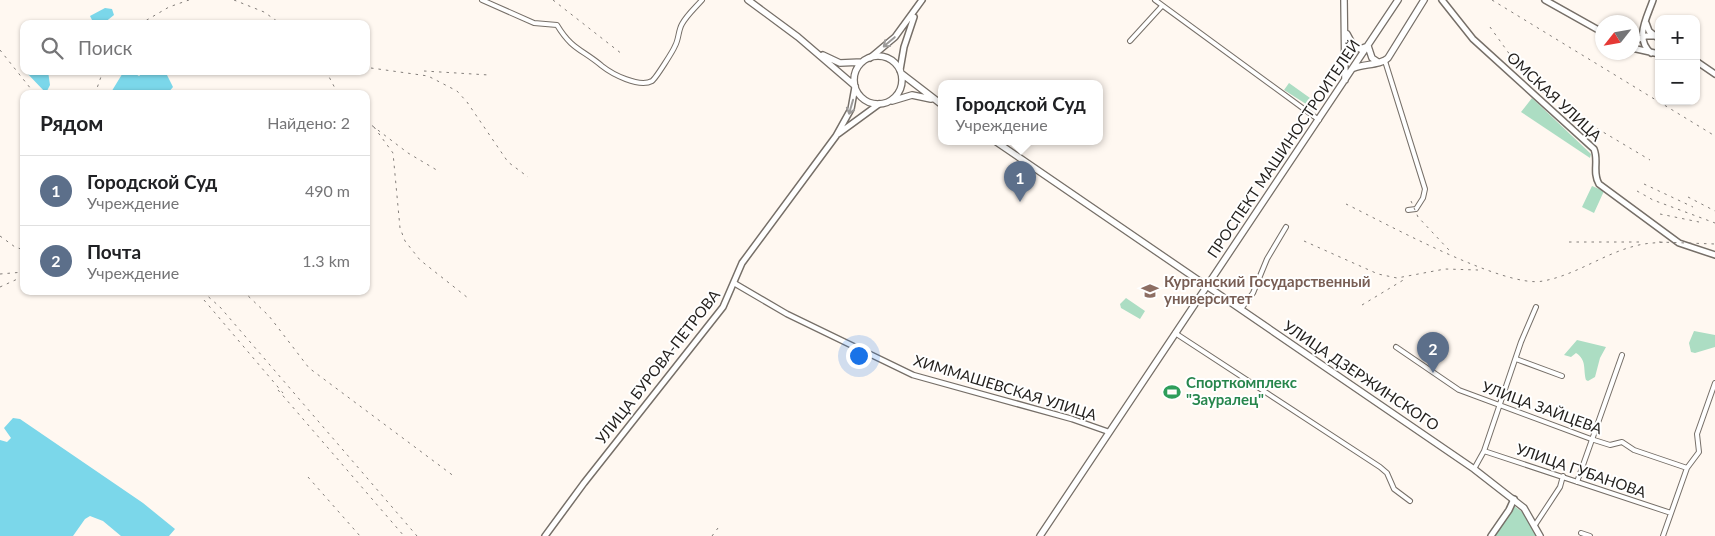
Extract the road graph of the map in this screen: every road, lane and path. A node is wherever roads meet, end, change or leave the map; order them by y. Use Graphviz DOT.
graph roads {
  1 [pos="482,0"];
  2 [pos="702,0"];
  3 [pos="748,0"];
  4 [pos="922,0"];
  5 [pos="1155,0"];
  6 [pos="1344,0"];
  7 [pos="1398,0"];
  8 [pos="1424,0"];
  9 [pos="1442,0"];
  10 [pos="1545,0"];
  11 [pos="1653,0"];
  12 [pos="1162,6"];
  13 [pos="916,11"];
  14 [pos="1646,21"];
  15 [pos="1595,28"];
  16 [pos="1346,30"];
  17 [pos="1655,37"];
  18 [pos="1642,38"];
  19 [pos="1655,38"];
  20 [pos="1130,41"];
  21 [pos="1368,46"];
  22 [pos="1640,50"];
  23 [pos="817,53"];
  24 [pos="1650,53"];
  25 [pos="1655,54"];
  26 [pos="870,58"];
  27 [pos="863,62"];
  28 [pos="1382,62"];
  29 [pos="1700,64"];
  30 [pos="1354,68"];
  31 [pos="1700,68"];
  32 [pos="901,72"];
  33 [pos="1715,74"];
  34 [pos="1345,82"];
  35 [pos="855,86"];
  36 [pos="935,100"];
  37 [pos="887,102"];
  38 [pos="938,102"];
  39 [pos="879,104"];
  40 [pos="1319,120"];
  41 [pos="836,136"];
  42 [pos="1001,145"];
  43 [pos="1408,210"];
  44 [pos="1286,227"];
  45 [pos="1715,256"];
  46 [pos="734,283"];
  47 [pos="1207,285"];
  48 [pos="1536,307"];
  49 [pos="1241,309"];
  50 [pos="1175,334"];
  51 [pos="1396,347"];
  52 [pos="1622,355"];
  53 [pos="1516,359"];
  54 [pos="1562,376"];
  55 [pos="1715,383"];
  56 [pos="1499,404"];
  57 [pos="1109,432"];
  58 [pos="1591,439"];
  59 [pos="1484,452"];
  60 [pos="1687,468"];
  61 [pos="1474,469"];
  62 [pos="1562,476"];
  63 [pos="1578,482"];
  64 [pos="1514,499"];
  65 [pos="1410,501"];
  66 [pos="1671,513"];
  67 [pos="1535,525"];
  68 [pos="1581,533"];
  69 [pos="546,536"];
  70 [pos="1040,536"];
  71 [pos="1491,536"];
  72 [pos="1540,536"];
  73 [pos="1590,536"];
  74 [pos="1663,536"];
  1 -- 2 [label="street"];
  3 -- 23 [label="main road"];
  4 -- 13 [label="main road"];
  5 -- 12 [label="street"];
  6 -- 16 [label="main road"];
  7 -- 21 [label="main road, ПРОСПЕКТ МАШИНОСТРОИТЕЛЕЙ"];
  8 -- 28 [label="main road"];
  9 -- 45 [label="main road, ОМСКАЯ УЛИЦА"];
  10 -- 15 [label="main road"];
  11 -- 14 [label="main road"];
  12 -- 20 [label="street"];
  12 -- 40 [label="street"];
  13 -- 26 [label="main road, one-way"];
  13 -- 32 [label="main road"];
  14 -- 17 [label="main road"];
  14 -- 18 [label="main road"];
  16 -- 21 [label="main road"];
  16 -- 34 [label="main road"];
  18 -- 19 [label="main road"];
  18 -- 24 [label="main road"];
  21 -- 28 [label="main road"];
  21 -- 30 [label="main road, ПРОСПЕКТ МАШИНОСТРОИТЕЛЕЙ"];
  22 -- 24 [label="main road"];
  23 -- 27 [label="main road"];
  23 -- 35 [label="main road"];
  24 -- 25 [label="main road"];
  26 -- 27 [label="main road"];
  26 -- 32 [label="main road"];
  27 -- 35 [label="main road"];
  28 -- 30 [label="main road"];
  28 -- 43 [label="street"];
  29 -- 33 [label="main road"];
  30 -- 34 [label="main road, ПРОСПЕКТ МАШИНОСТРОИТЕЛЕЙ"];
  31 -- 33 [label="main road"];
  32 -- 36 [label="main road"];
  32 -- 37 [label="main road"];
  34 -- 40 [label="main road, ПРОСПЕКТ МАШИНОСТРОИТЕЛЕЙ"];
  35 -- 39 [label="main road"];
  35 -- 41 [label="main road, УЛИЦА БУРОВА-ПЕТРОВА, one-way"];
  36 -- 37 [label="main road"];
  36 -- 38 [label="main road"];
  37 -- 39 [label="main road"];
  39 -- 41 [label="main road, УЛИЦА БУРОВА-ПЕТРОВА"];
  40 -- 47 [label="main road, ПРОСПЕКТ МАШИНОСТРОИТЕЛЕЙ"];
  41 -- 46 [label="main road, УЛИЦА БУРОВА-ПЕТРОВА"];
  42 -- 47 [label="main road, УЛИЦА ДЗЕРЖИНСКОГО"];
  44 -- 49 [label="street"];
  46 -- 57 [label="street, ХИММАШЕВСКАЯ УЛИЦА"];
  46 -- 69 [label="main road, УЛИЦА БУРОВА-ПЕТРОВА"];
  47 -- 49 [label="main road, УЛИЦА ДЗЕРЖИНСКОГО"];
  47 -- 50 [label="main road, ПРОСПЕКТ МАШИНОСТРОИТЕЛЕЙ"];
  48 -- 53 [label="street"];
  49 -- 61 [label="main road, УЛИЦА ДЗЕРЖИНСКОГО"];
  50 -- 57 [label="main road, ПРОСПЕКТ МАШИНОСТРОИТЕЛЕЙ"];
  50 -- 65 [label="street"];
  51 -- 56 [label="street, УЛИЦА ЗАЙЦЕВА"];
  52 -- 58 [label="street"];
  53 -- 54 [label="street"];
  53 -- 56 [label="street"];
  55 -- 60 [label="street"];
  56 -- 58 [label="street, УЛИЦА ЗАЙЦЕВА"];
  56 -- 59 [label="street"];
  57 -- 70 [label="main road, ПРОСПЕКТ МАШИНОСТРОИТЕЛЕЙ"];
  58 -- 60 [label="street, УЛИЦА ЗАЙЦЕВА"];
  58 -- 63 [label="street"];
  59 -- 61 [label="street"];
  59 -- 62 [label="street, УЛИЦА ГУБАНОВА"];
  60 -- 66 [label="street"];
  61 -- 64 [label="main road, УЛИЦА ДЗЕРЖИНСКОГО"];
  62 -- 63 [label="street, УЛИЦА ГУБАНОВА"];
  62 -- 67 [label="street"];
  63 -- 66 [label="street, УЛИЦА ГУБАНОВА"];
  64 -- 67 [label="main road, УЛИЦА ДЗЕРЖИНСКОГО"];
  64 -- 71 [label="main road"];
  66 -- 74 [label="street"];
  67 -- 72 [label="main road, УЛИЦА ДЗЕРЖИНСКОГО"];
  68 -- 73 [label="street"];
}
